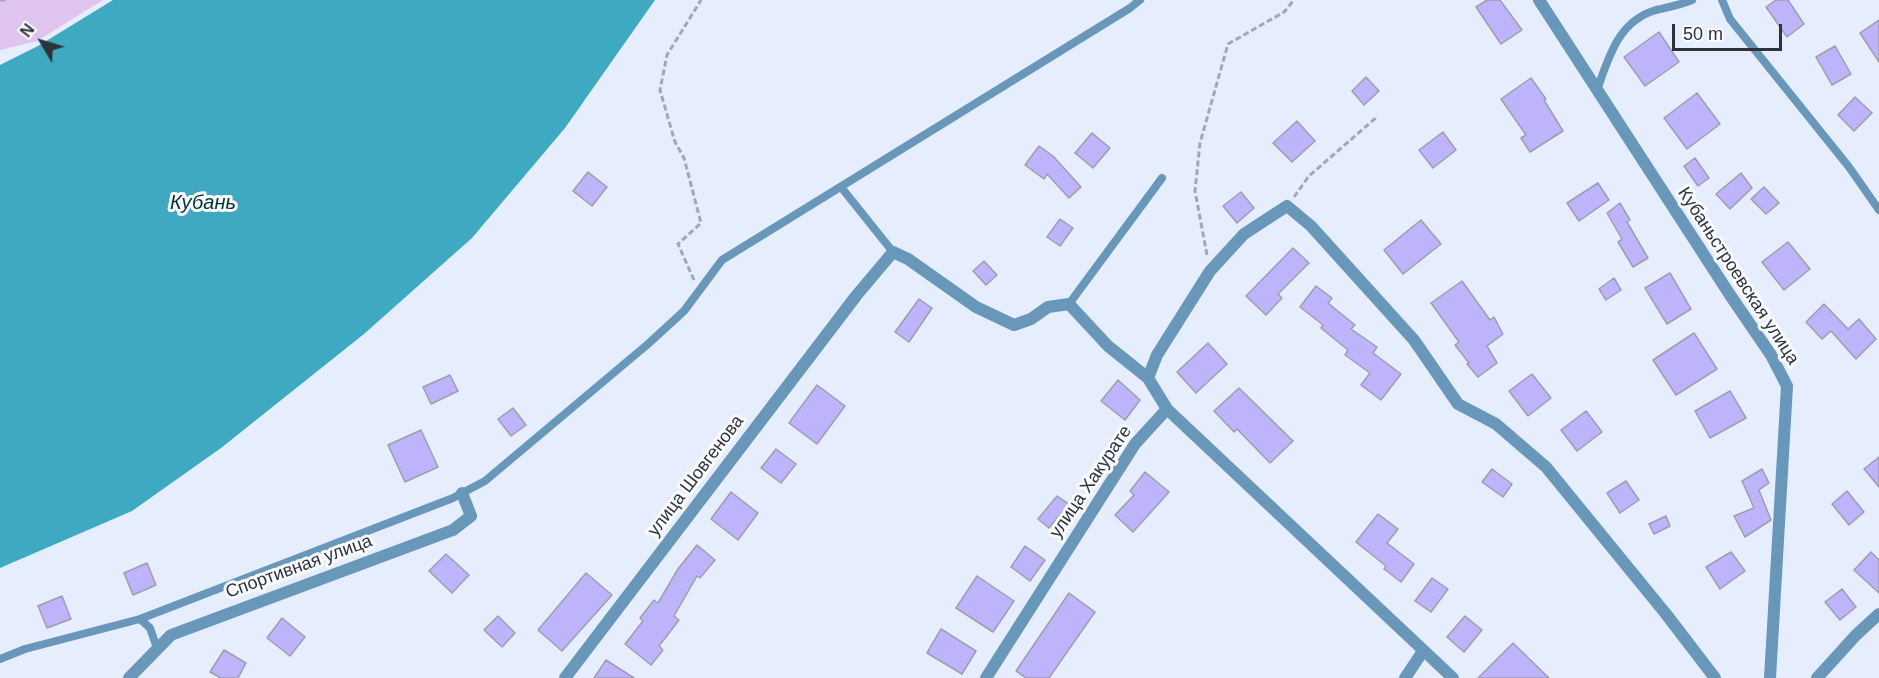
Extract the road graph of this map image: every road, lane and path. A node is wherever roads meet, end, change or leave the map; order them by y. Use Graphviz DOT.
graph roads {
  1 [pos="0,0"];
  2 [pos="6,0"];
  3 [pos="700,0"];
  4 [pos="1140,0"];
  5 [pos="1294,0"];
  6 [pos="1539,0"];
  7 [pos="1692,0"];
  8 [pos="1722,0"];
  9 [pos="1596,92"];
  10 [pos="1378,116"];
  11 [pos="1162,178"];
  12 [pos="841,187"];
  13 [pos="1287,206"];
  14 [pos="1879,210"];
  15 [pos="893,252"];
  16 [pos="1210,271"];
  17 [pos="698,290"];
  18 [pos="1069,304"];
  19 [pos="1148,378"];
  20 [pos="1167,409"];
  21 [pos="462,493"];
  22 [pos="1879,614"];
  23 [pos="140,618"];
  24 [pos="157,648"];
  25 [pos="1423,651"];
  26 [pos="0,659"];
  27 [pos="129,678"];
  28 [pos="565,678"];
  29 [pos="986,678"];
  30 [pos="1405,678"];
  31 [pos="1453,678"];
  32 [pos="1715,678"];
  33 [pos="1770,678"];
  34 [pos="1817,678"];
  1 -- 2 [label="path"];
  3 -- 17 [label="path"];
  4 -- 12 [label="lane"];
  5 -- 16 [label="path"];
  6 -- 9 [label="street, Кубаньстроевская улица"];
  7 -- 9 [label="lane"];
  8 -- 14 [label="lane"];
  9 -- 33 [label="street, Кубаньстроевская улица"];
  10 -- 13 [label="path"];
  11 -- 18 [label="lane"];
  12 -- 15 [label="lane"];
  12 -- 17 [label="lane"];
  13 -- 16 [label="street"];
  13 -- 32 [label="street"];
  15 -- 18 [label="street"];
  15 -- 28 [label="street, улица Шовгенова"];
  16 -- 19 [label="street"];
  17 -- 21 [label="lane"];
  18 -- 19 [label="street"];
  19 -- 20 [label="street"];
  20 -- 25 [label="street"];
  20 -- 29 [label="street, улица Хакурате"];
  21 -- 23 [label="lane"];
  21 -- 24 [label="street, Спортивная улица"];
  22 -- 34 [label="street"];
  23 -- 24 [label="lane"];
  23 -- 26 [label="lane"];
  24 -- 27 [label="street, Спортивная улица"];
  25 -- 30 [label="street"];
  25 -- 31 [label="street"];
}
